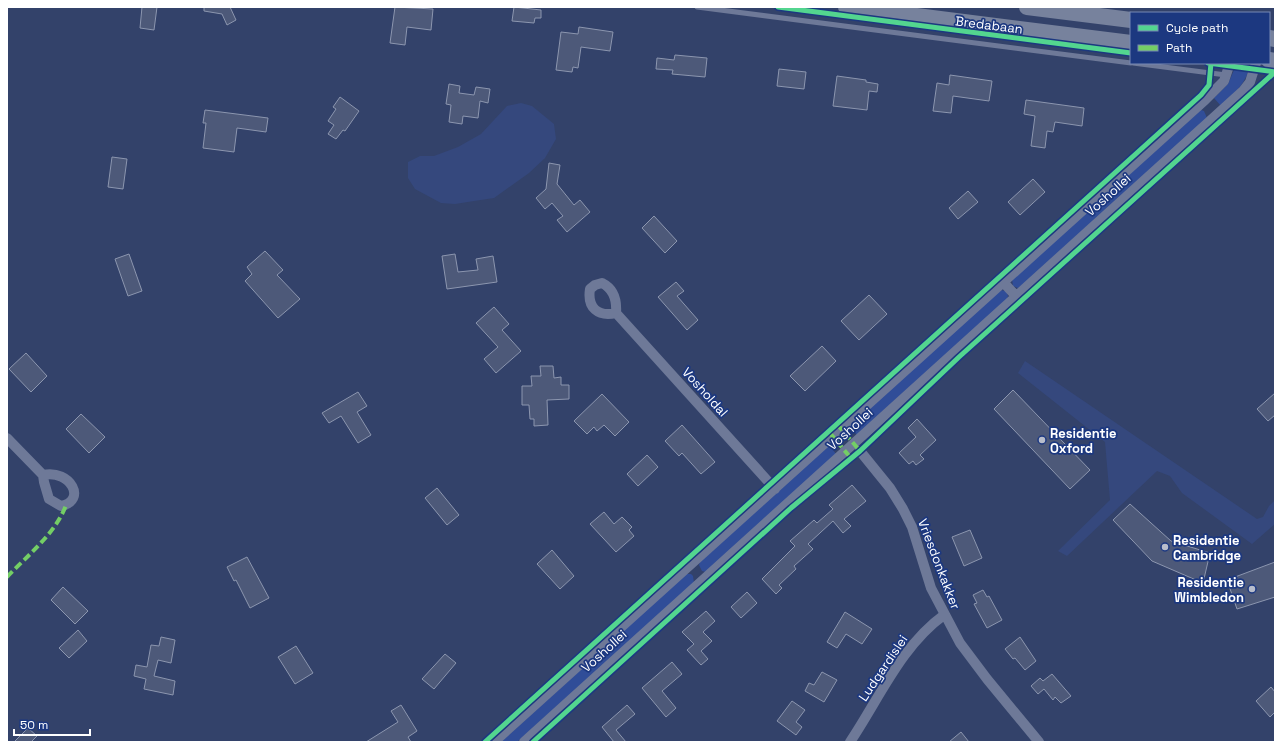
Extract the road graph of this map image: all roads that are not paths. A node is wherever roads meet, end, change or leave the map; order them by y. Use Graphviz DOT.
graph roads {
  1 [pos="697,7"];
  2 [pos="846,7"];
  3 [pos="1028,7"];
  4 [pos="1130,20"];
  5 [pos="1130,43"];
  6 [pos="1130,63"];
  7 [pos="1140,64"];
  8 [pos="1230,64"];
  9 [pos="1256,64"];
  10 [pos="1227,75"];
  11 [pos="1205,100"];
  12 [pos="1217,113"];
  13 [pos="1003,282"];
  14 [pos="1016,296"];
  15 [pos="616,313"];
  16 [pos="7,438"];
  17 [pos="860,451"];
  18 [pos="44,475"];
  19 [pos="775,489"];
  20 [pos="690,566"];
  21 [pos="702,580"];
  22 [pos="944,615"];
  23 [pos="494,742"];
  24 [pos="524,742"];
  25 [pos="850,742"];
  26 [pos="1039,742"];
  1 -- 6 [label="lane"];
  2 -- 5 [label="main road, Bredabaan"];
  3 -- 4 [label="main road, Bredabaan"];
  7 -- 10 [label="lane"];
  8 -- 10 [label="street, Voshollei"];
  9 -- 12 [label="street, Voshollei"];
  10 -- 11 [label="street, Voshollei"];
  11 -- 12 [label="street"];
  11 -- 13 [label="street, Voshollei"];
  12 -- 14 [label="street, Voshollei"];
  13 -- 14 [label="street"];
  13 -- 19 [label="street, Voshollei"];
  14 -- 21 [label="street, Voshollei"];
  15 -- 19 [label="street, Vosholdal"];
  16 -- 18 [label="street"];
  17 -- 22 [label="street, Vriesdonkakker"];
  19 -- 20 [label="street, Voshollei"];
  20 -- 21 [label="street"];
  20 -- 23 [label="street, Voshollei"];
  21 -- 24 [label="street, Voshollei"];
  22 -- 25 [label="street, Ludgardislei"];
  22 -- 26 [label="street, Vriesdonkakker"];
}
